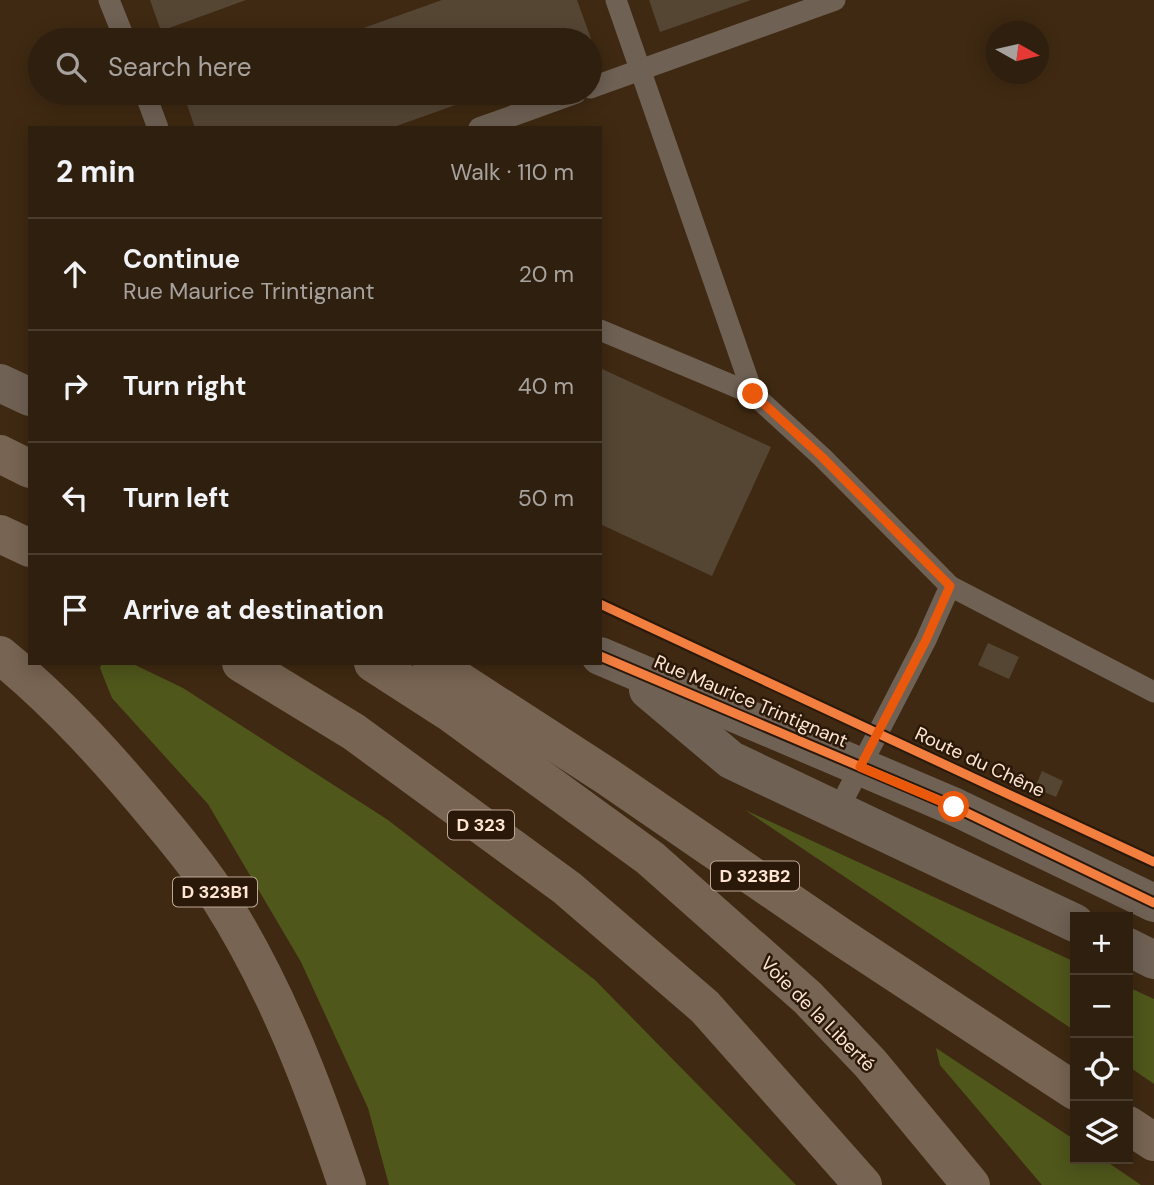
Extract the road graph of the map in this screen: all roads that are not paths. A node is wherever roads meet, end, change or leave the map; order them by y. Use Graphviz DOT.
graph roads {
  1 [pos="109,0"];
  2 [pos="616,0"];
  3 [pos="835,0"];
  4 [pos="120,28"];
  5 [pos="640,70"];
  6 [pos="602,84"];
  7 [pos="149,105"];
  8 [pos="543,105"];
  9 [pos="157,126"];
  10 [pos="485,126"];
  11 [pos="602,331"];
  12 [pos="0,383"];
  13 [pos="753,394"];
  14 [pos="28,396"];
  15 [pos="0,435"];
  16 [pos="28,445"];
  17 [pos="0,454"];
  18 [pos="28,468"];
  19 [pos="0,534"];
  20 [pos="28,547"];
  21 [pos="950,586"];
  22 [pos="0,654"];
  23 [pos="602,657"];
  24 [pos="244,665"];
  25 [pos="376,665"];
  26 [pos="435,665"];
  27 [pos="601,665"];
  28 [pos="1154,692"];
  29 [pos="860,767"];
  30 [pos="838,810"];
  31 [pos="1154,903"];
  32 [pos="1070,921"];
  33 [pos="1133,950"];
  34 [pos="1154,960"];
  35 [pos="1070,1088"];
  36 [pos="1133,1128"];
  37 [pos="1154,1142"];
  38 [pos="347,1185"];
  39 [pos="863,1185"];
  40 [pos="971,1185"];
  1 -- 4 [label="lane"];
  2 -- 5 [label="lane"];
  3 -- 5 [label="lane"];
  5 -- 6 [label="lane"];
  5 -- 13 [label="lane"];
  7 -- 9 [label="lane"];
  8 -- 10 [label="lane"];
  11 -- 13 [label="lane"];
  12 -- 14 [label="street"];
  13 -- 21 [label="lane"];
  15 -- 16 [label="highway"];
  17 -- 18 [label="highway"];
  19 -- 20 [label="highway"];
  21 -- 28 [label="lane"];
  21 -- 29 [label="lane"];
  22 -- 38 [label="highway, D 323B1"];
  23 -- 29 [label="street, Rue Maurice Trintignant"];
  24 -- 39 [label="highway, D 323"];
  25 -- 40 [label="highway, Voie de la Liberté"];
  26 -- 35 [label="highway, D 323B2"];
  27 -- 30 [label="street, Rue Maurice Trintignant"];
  29 -- 30 [label="lane"];
  29 -- 31 [label="street, Rue Maurice Trintignant"];
  30 -- 32 [label="street, Rue Maurice Trintignant"];
  33 -- 34 [label="street"];
  36 -- 37 [label="highway"];
}
